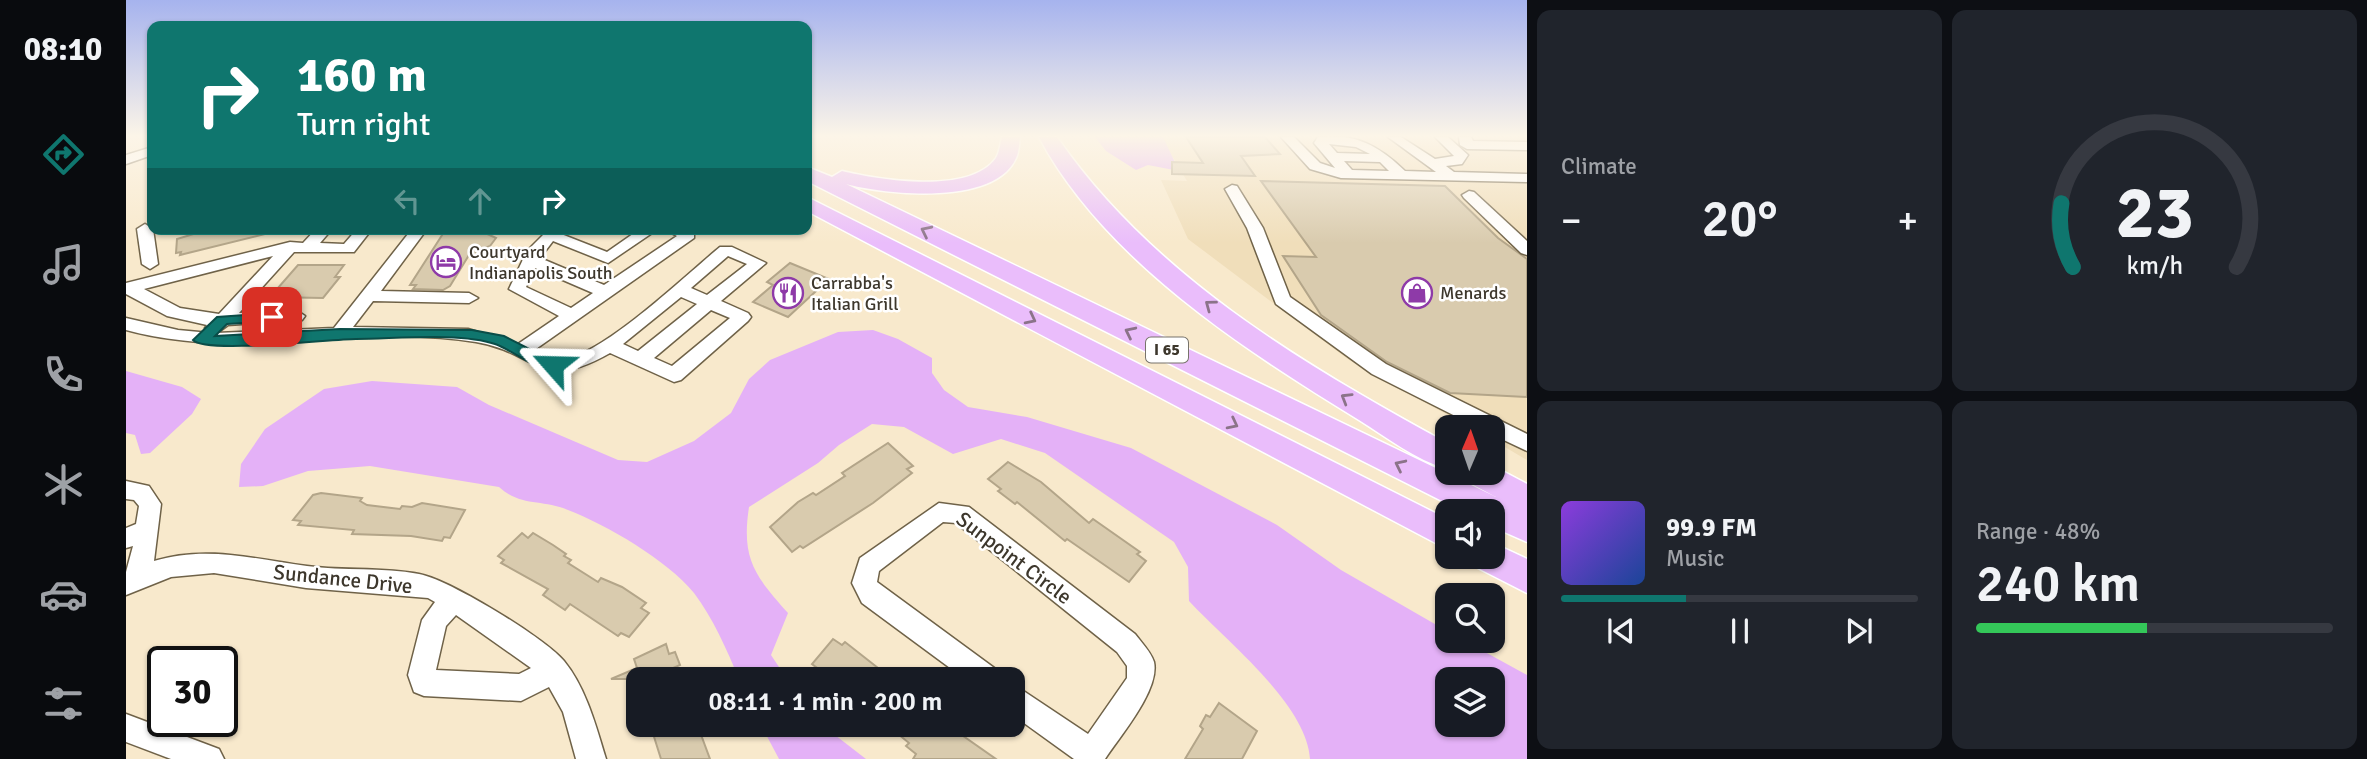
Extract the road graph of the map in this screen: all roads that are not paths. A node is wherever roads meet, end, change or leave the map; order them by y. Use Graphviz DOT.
graph roads {
  1 [pos="832,172"];
  2 [pos="987,172"];
  3 [pos="1074,172"];
  4 [pos="1339,172"];
  5 [pos="1398,172"];
  6 [pos="1446,172"];
  7 [pos="1496,172"];
  8 [pos="1345,174"];
  9 [pos="812,175"];
  10 [pos="1401,175"];
  11 [pos="1450,176"];
  12 [pos="1500,177"];
  13 [pos="1527,178"];
  14 [pos="1233,189"];
  15 [pos="1469,195"];
  16 [pos="812,206"];
  17 [pos="812,218"];
  18 [pos="147,229"];
  19 [pos="126,234"];
  20 [pos="149,235"];
  21 [pos="317,235"];
  22 [pos="360,235"];
  23 [pos="415,235"];
  24 [pos="642,235"];
  25 [pos="689,235"];
  26 [pos="299,248"];
  27 [pos="1527,250"];
  28 [pos="608,258"];
  29 [pos="530,260"];
  30 [pos="150,264"];
  31 [pos="638,271"];
  32 [pos="128,288"];
  33 [pos="971,288"];
  34 [pos="678,289"];
  35 [pos="606,292"];
  36 [pos="368,296"];
  37 [pos="469,298"];
  38 [pos="710,302"];
  39 [pos="296,316"];
  40 [pos="572,316"];
  41 [pos="223,320"];
  42 [pos="126,324"];
  43 [pos="340,334"];
  44 [pos="201,340"];
  45 [pos="521,350"];
  46 [pos="603,350"];
  47 [pos="640,359"];
  48 [pos="1527,443"];
  49 [pos="1435,450"];
  50 [pos="1501,485"];
  51 [pos="126,490"];
  52 [pos="1527,499"];
  53 [pos="1527,528"];
  54 [pos="1435,529"];
  55 [pos="136,534"];
  56 [pos="1505,565"];
  57 [pos="1527,577"];
  58 [pos="132,581"];
  59 [pos="453,600"];
  60 [pos="970,667"];
  61 [pos="554,670"];
  62 [pos="1025,707"];
  63 [pos="126,728"];
  64 [pos="1089,756"];
  65 [pos="209,759"];
  66 [pos="591,759"];
  1 -- 2 [label="highway"];
  49 -- 3 [label="highway, one-way"];
  4 -- 8 [label="street"];
  5 -- 10 [label="street"];
  6 -- 11 [label="street"];
  7 -- 12 [label="street"];
  8 -- 10 [label="street"];
  53 -- 9 [label="highway, I 65, one-way"];
  10 -- 11 [label="street"];
  11 -- 12 [label="street"];
  12 -- 13 [label="street"];
  14 -- 48 [label="street"];
  15 -- 27 [label="street"];
  16 -- 33 [label="highway, I 65"];
  17 -- 33 [label="highway"];
  18 -- 19 [label="street"];
  20 -- 30 [label="street"];
  21 -- 26 [label="lane"];
  22 -- 26 [label="street"];
  23 -- 36 [label="street"];
  24 -- 28 [label="street"];
  25 -- 31 [label="street"];
  26 -- 32 [label="street"];
  26 -- 41 [label="street"];
  28 -- 29 [label="street"];
  28 -- 31 [label="street"];
  29 -- 35 [label="street"];
  29 -- 40 [label="street"];
  31 -- 35 [label="street"];
  32 -- 41 [label="street"];
  33 -- 54 [label="highway, I 65, one-way"];
  34 -- 38 [label="street"];
  34 -- 38 [label="street"];
  34 -- 46 [label="street"];
  35 -- 40 [label="street"];
  36 -- 37 [label="street"];
  36 -- 43 [label="street"];
  38 -- 47 [label="street"];
  38 -- 47 [label="street"];
  39 -- 41 [label="street"];
  40 -- 45 [label="street"];
  41 -- 44 [label="street"];
  42 -- 44 [label="street"];
  43 -- 44 [label="street"];
  43 -- 45 [label="street"];
  45 -- 46 [label="street"];
  46 -- 47 [label="street"];
  50 -- 52 [label="highway"];
  51 -- 55 [label="street, Sundance Drive"];
  55 -- 58 [label="street, Sundance Drive"];
  56 -- 57 [label="highway"];
  58 -- 59 [label="street, Sundance Drive"];
  59 -- 61 [label="street, Sundance Drive"];
  59 -- 61 [label="street"];
  60 -- 64 [label="street, Sunpoint Circle"];
  61 -- 66 [label="street, Sundance Drive"];
  62 -- 64 [label="street, Sunpoint Circle"];
  63 -- 65 [label="street"];
}
